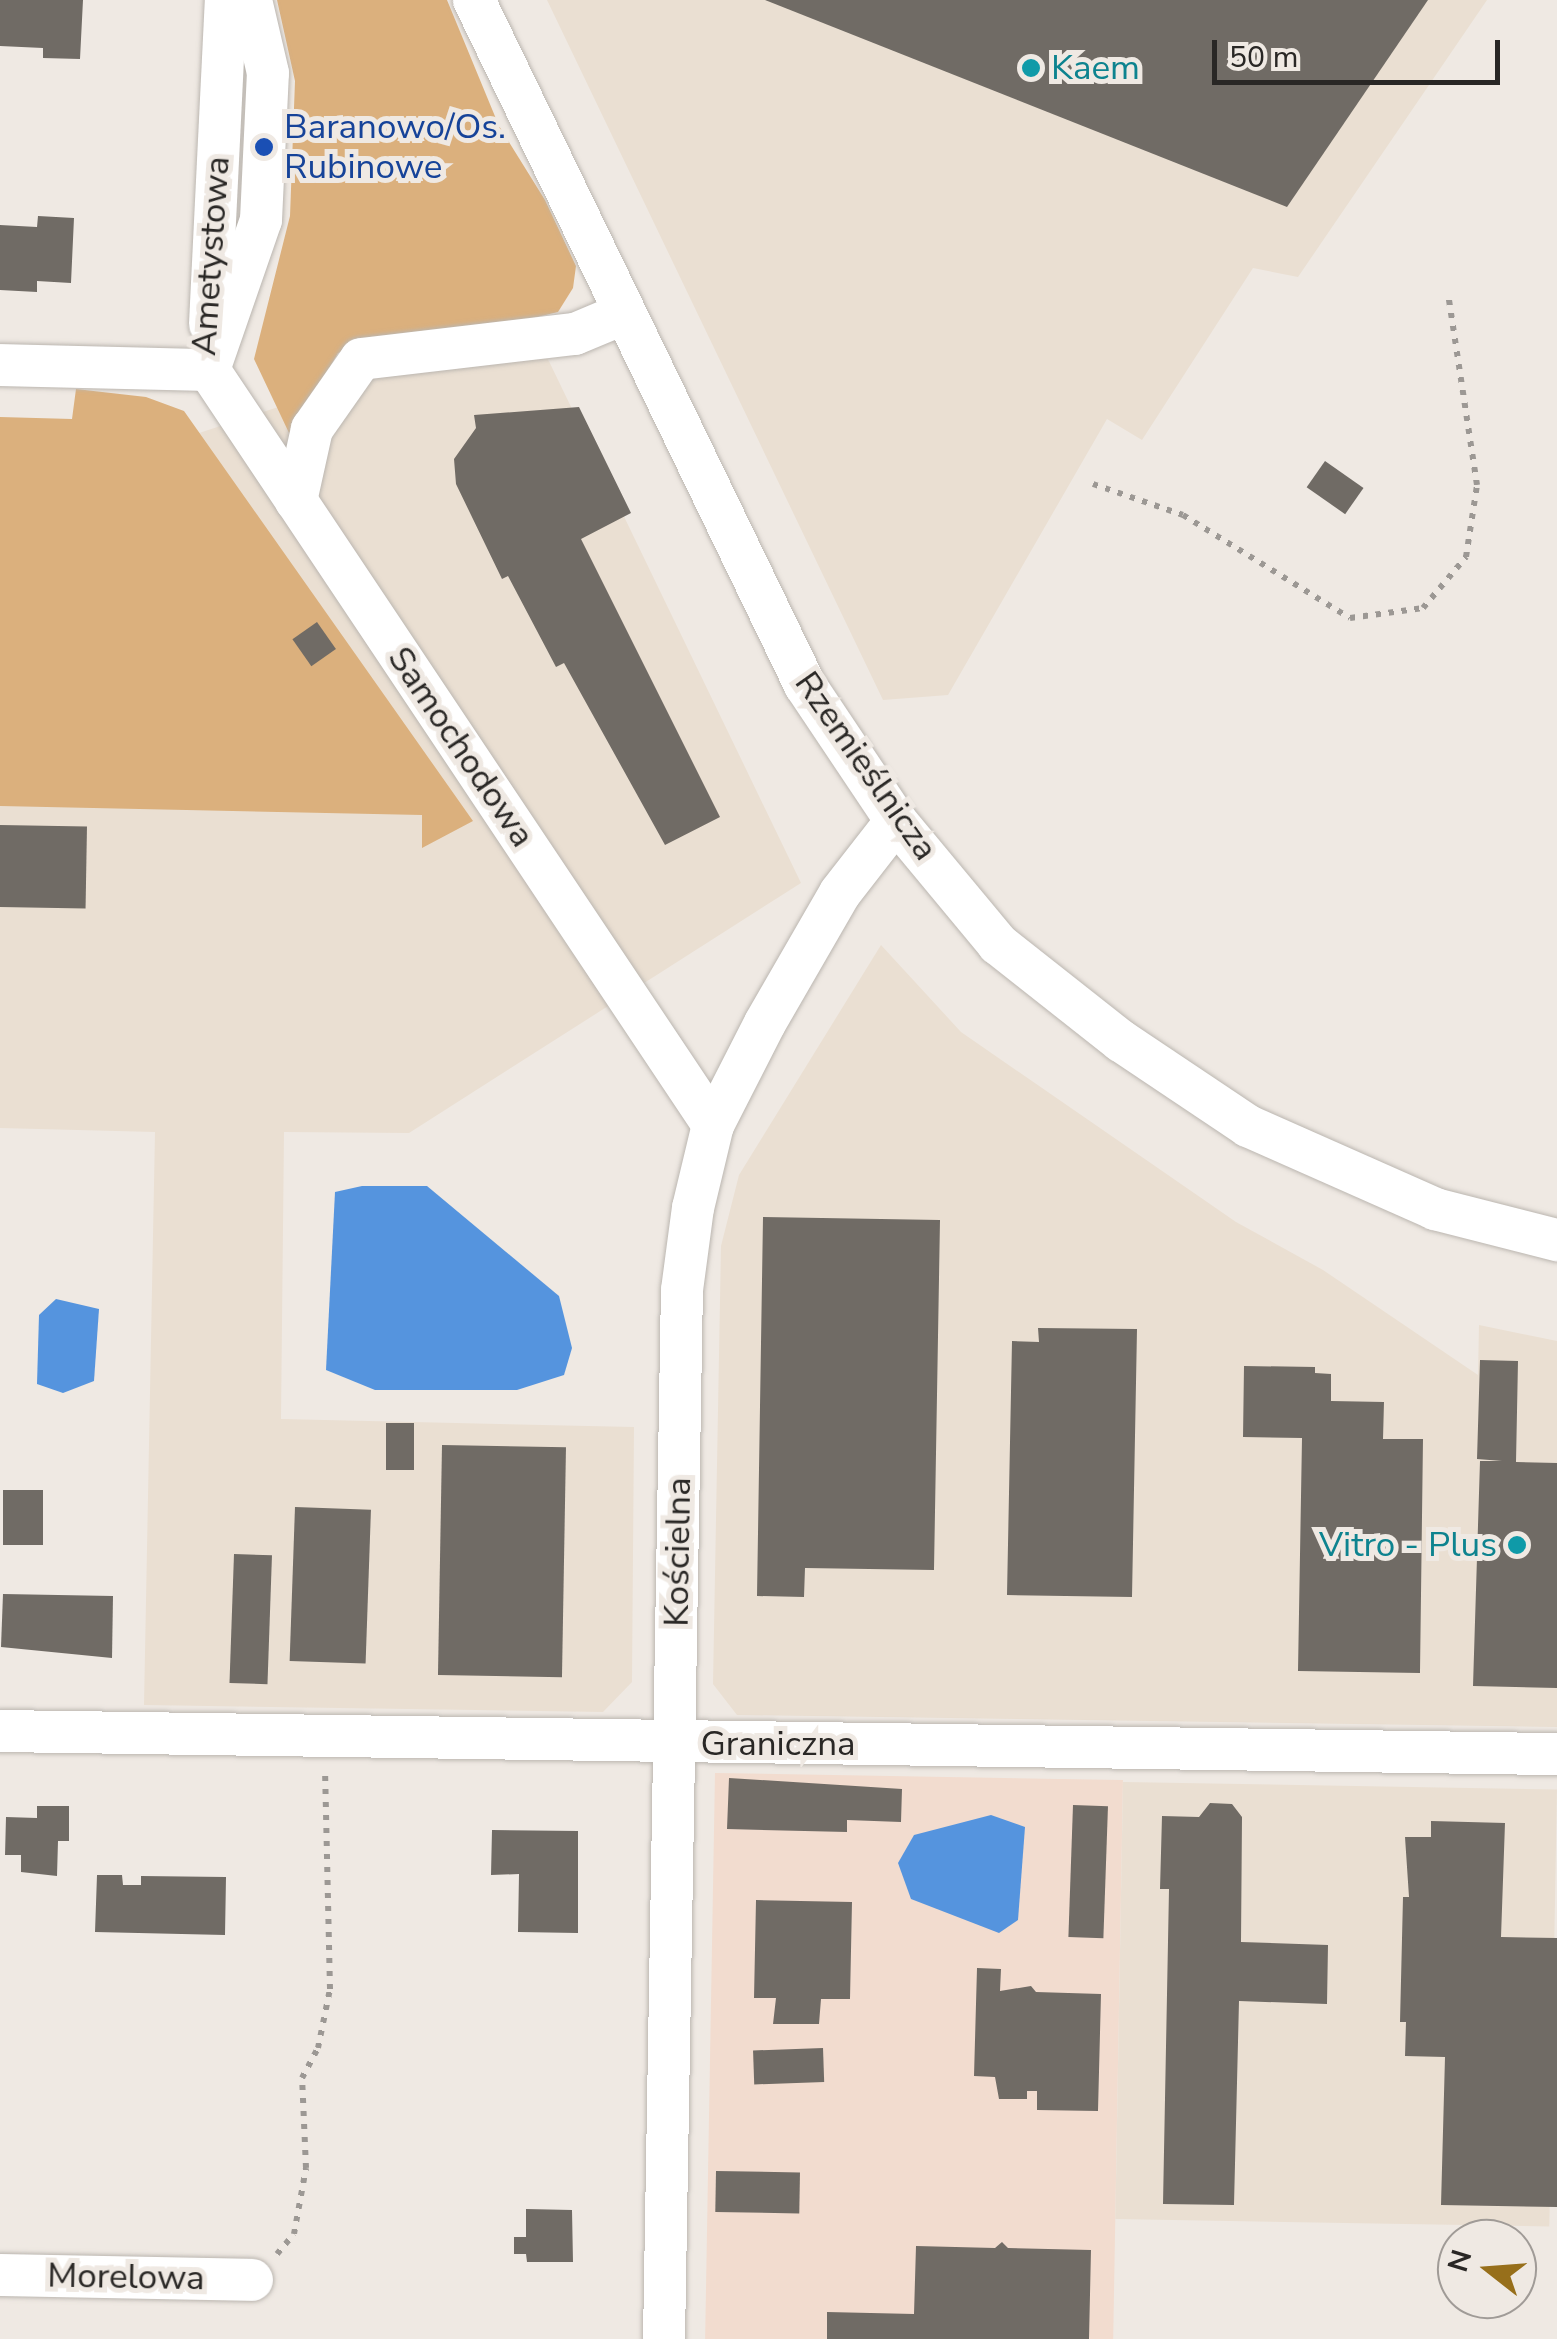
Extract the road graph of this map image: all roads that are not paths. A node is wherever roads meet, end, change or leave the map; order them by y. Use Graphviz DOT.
graph roads {
  1 [pos="226,0"];
  2 [pos="251,0"];
  3 [pos="474,0"];
  4 [pos="624,313"];
  5 [pos="0,365"];
  6 [pos="209,370"];
  7 [pos="296,501"];
  8 [pos="896,821"];
  9 [pos="713,1125"];
  10 [pos="1557,1240"];
  11 [pos="0,1732"];
  12 [pos="675,1744"];
  13 [pos="1557,1754"];
  14 [pos="0,2275"];
  15 [pos="252,2280"];
  16 [pos="664,2339"];
  1 -- 6 [label="street, Ametystowa"];
  2 -- 6 [label="street"];
  3 -- 4 [label="street, Rzemieślnicza"];
  4 -- 7 [label="street"];
  4 -- 8 [label="street, Rzemieślnicza"];
  5 -- 6 [label="street, Ametystowa"];
  6 -- 7 [label="street, Samochodowa"];
  7 -- 9 [label="street, Samochodowa"];
  8 -- 9 [label="street, Kościelna"];
  8 -- 10 [label="street, Rzemieślnicza"];
  9 -- 12 [label="street, Kościelna"];
  11 -- 12 [label="street, Graniczna"];
  12 -- 13 [label="street, Graniczna"];
  12 -- 16 [label="street, Kościelna"];
  14 -- 15 [label="street, Morelowa"];
}
